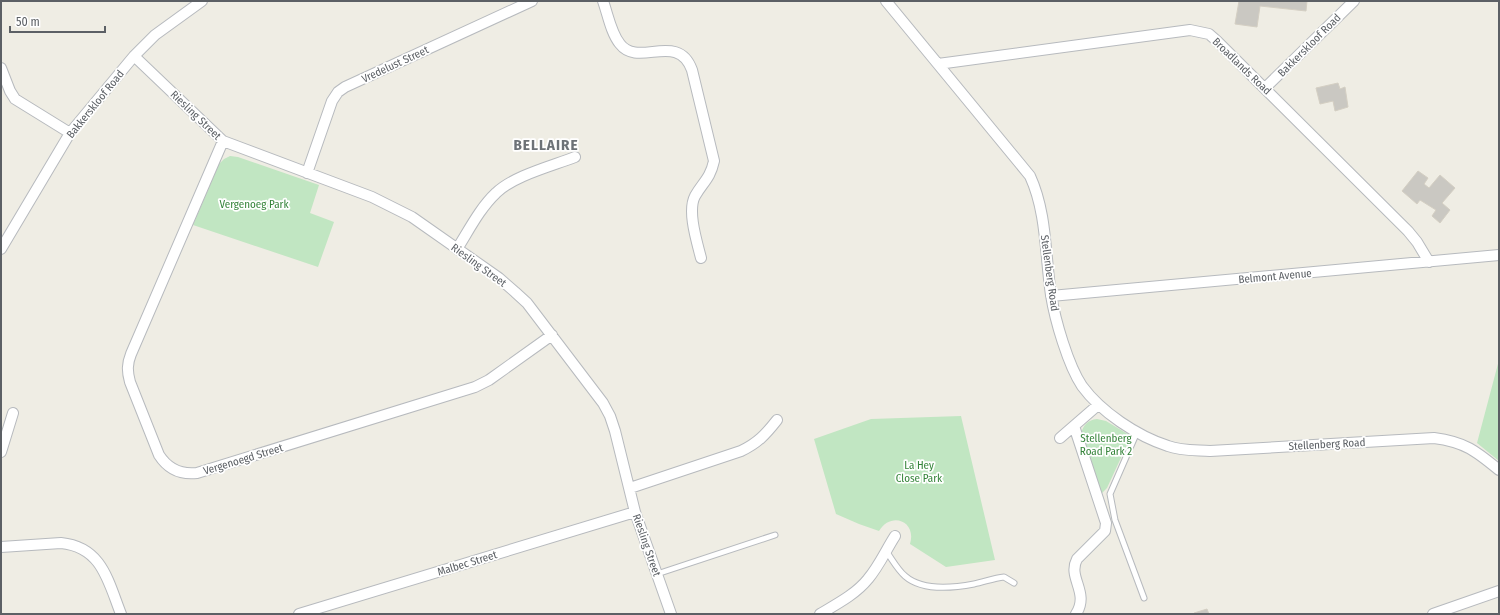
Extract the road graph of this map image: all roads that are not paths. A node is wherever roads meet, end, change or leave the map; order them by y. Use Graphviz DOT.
graph roads {
  1 [pos="202,1"];
  2 [pos="532,1"];
  3 [pos="603,1"];
  4 [pos="886,1"];
  5 [pos="1354,1"];
  6 [pos="134,56"];
  7 [pos="938,64"];
  8 [pos="1,68"];
  9 [pos="1265,88"];
  10 [pos="70,133"];
  11 [pos="222,141"];
  12 [pos="575,157"];
  13 [pos="307,172"];
  14 [pos="1,249"];
  15 [pos="457,249"];
  16 [pos="1499,255"];
  17 [pos="701,258"];
  18 [pos="1429,262"];
  19 [pos="1051,296"];
  20 [pos="552,335"];
  21 [pos="1098,405"];
  22 [pos="13,414"];
  23 [pos="777,420"];
  24 [pos="1074,426"];
  25 [pos="1137,431"];
  26 [pos="1060,438"];
  27 [pos="1,452"];
  28 [pos="1499,470"];
  29 [pos="630,488"];
  30 [pos="635,512"];
  31 [pos="775,535"];
  32 [pos="895,536"];
  33 [pos="1,547"];
  34 [pos="886,551"];
  35 [pos="657,574"];
  36 [pos="1014,583"];
  37 [pos="1499,591"];
  38 [pos="1144,598"];
  39 [pos="1464,609"];
  40 [pos="121,614"];
  41 [pos="299,614"];
  42 [pos="671,614"];
  43 [pos="820,614"];
  44 [pos="1076,614"];
  45 [pos="1432,614"];
  1 -- 6 [label="street, Bakkerskloof Road"];
  2 -- 13 [label="street, Vredelust Street"];
  3 -- 17 [label="street"];
  4 -- 7 [label="street, Stellenberg Road"];
  5 -- 9 [label="street, Bakkerskloof Road"];
  6 -- 10 [label="street, Bakkerskloof Road"];
  6 -- 11 [label="street, Riesling Street"];
  7 -- 9 [label="street, Broadlands Road"];
  7 -- 19 [label="street, Stellenberg Road"];
  8 -- 10 [label="street"];
  9 -- 18 [label="street, Broadlands Road"];
  10 -- 14 [label="street, Bakkerskloof Road"];
  11 -- 13 [label="street, Riesling Street"];
  11 -- 20 [label="street, Vergenoegd Street"];
  12 -- 15 [label="street"];
  13 -- 15 [label="street, Riesling Street"];
  15 -- 20 [label="street, Riesling Street"];
  16 -- 18 [label="street, Belmont Avenue"];
  18 -- 19 [label="street, Belmont Avenue"];
  19 -- 21 [label="street, Stellenberg Road"];
  20 -- 29 [label="street, Riesling Street"];
  21 -- 24 [label="street"];
  21 -- 25 [label="street, Stellenberg Road"];
  22 -- 27 [label="street"];
  23 -- 29 [label="street"];
  24 -- 26 [label="street"];
  24 -- 44 [label="street"];
  25 -- 28 [label="street, Stellenberg Road"];
  25 -- 38 [label="lane"];
  29 -- 30 [label="street, Riesling Street"];
  30 -- 35 [label="street, Riesling Street"];
  30 -- 41 [label="street, Malbec Street"];
  31 -- 35 [label="lane"];
  32 -- 34 [label="street"];
  33 -- 40 [label="street"];
  34 -- 36 [label="lane"];
  34 -- 43 [label="street"];
  35 -- 42 [label="street, Riesling Street"];
  37 -- 39 [label="street"];
  39 -- 45 [label="street"];
}
